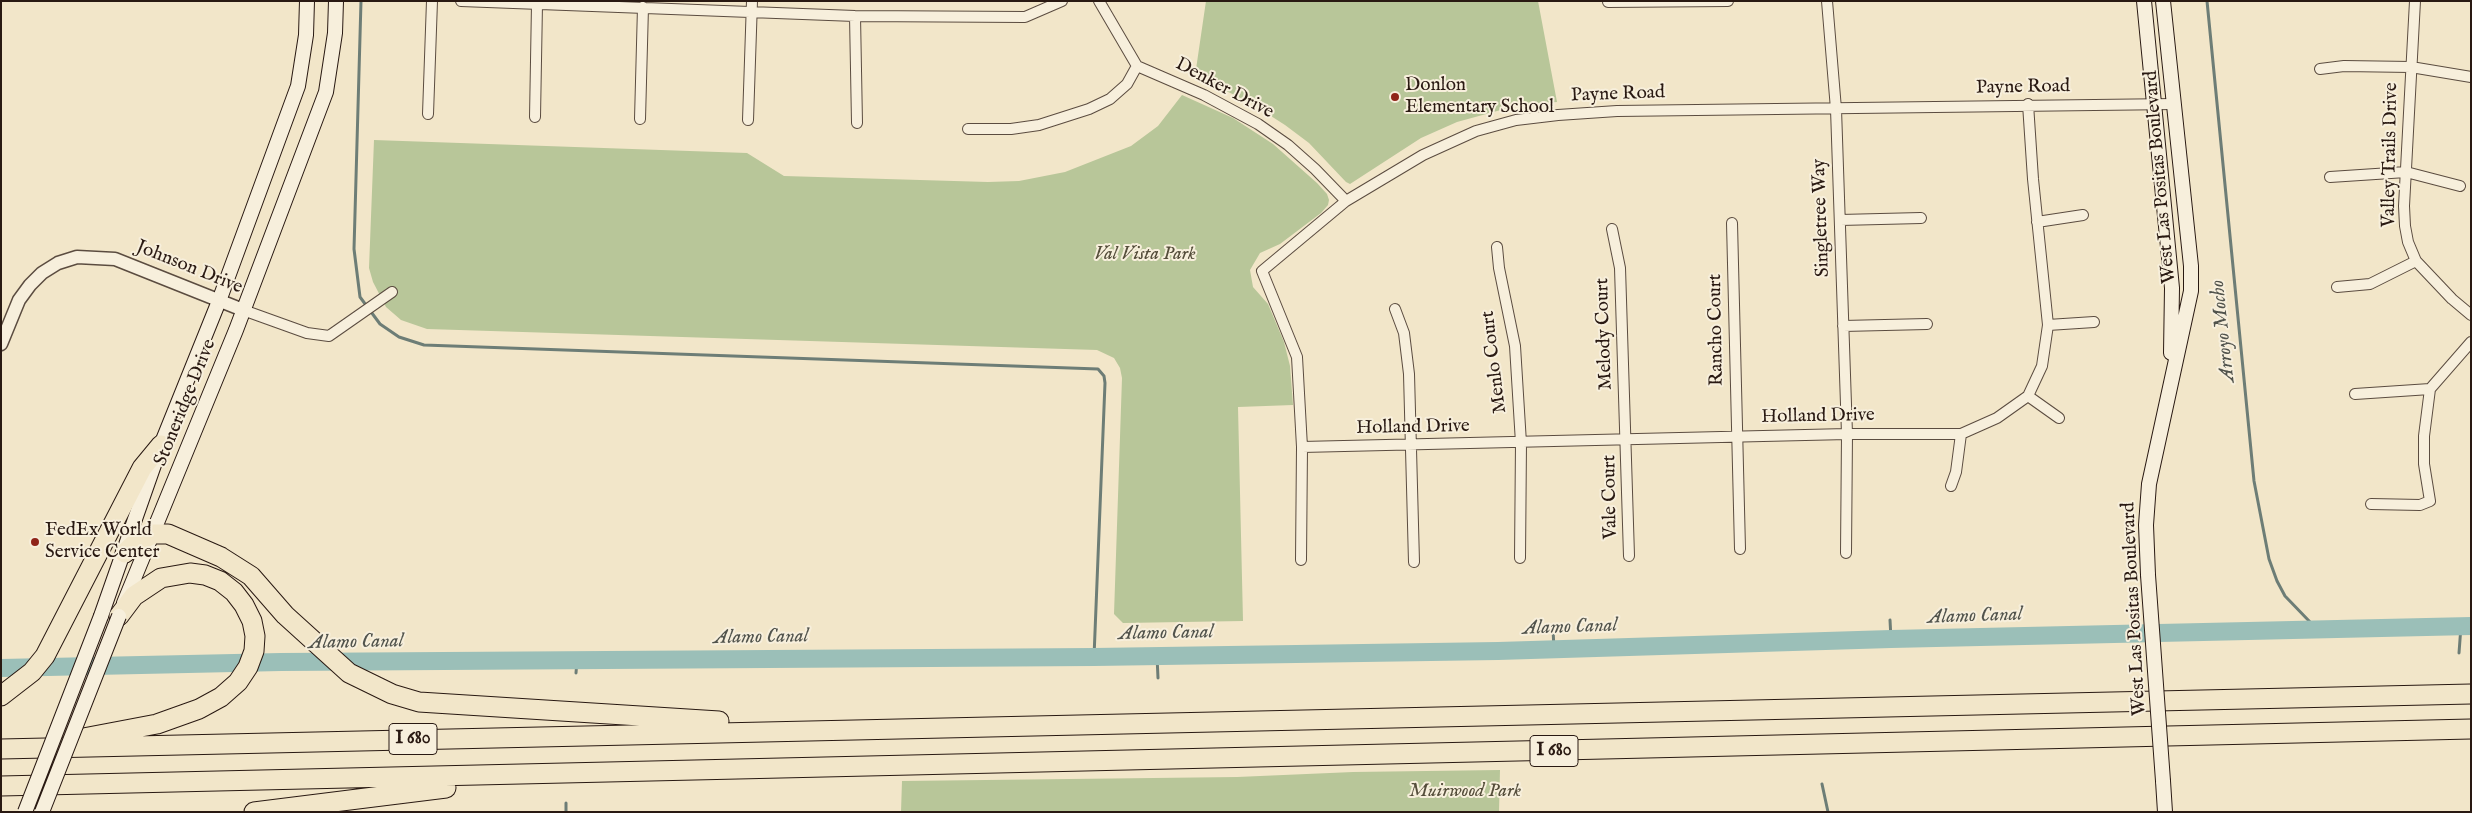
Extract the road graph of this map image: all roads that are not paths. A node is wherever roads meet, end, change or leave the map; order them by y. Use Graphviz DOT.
graph roads {
  1 [pos="307,1"];
  2 [pos="336,1"];
  3 [pos="432,1"];
  4 [pos="461,1"];
  5 [pos="1062,1"];
  6 [pos="1099,1"];
  7 [pos="1728,1"];
  8 [pos="1827,1"];
  9 [pos="2144,1"];
  10 [pos="2163,1"];
  11 [pos="2416,1"];
  12 [pos="1608,2"];
  13 [pos="537,4"];
  14 [pos="752,6"];
  15 [pos="643,7"];
  16 [pos="855,16"];
  17 [pos="1137,66"];
  18 [pos="2411,67"];
  19 [pos="2320,69"];
  20 [pos="2471,77"];
  21 [pos="2028,104"];
  22 [pos="2174,104"];
  23 [pos="2155,105"];
  24 [pos="1836,109"];
  25 [pos="428,114"];
  26 [pos="535,117"];
  27 [pos="640,119"];
  28 [pos="748,120"];
  29 [pos="857,123"];
  30 [pos="968,129"];
  31 [pos="2406,172"];
  32 [pos="2330,177"];
  33 [pos="2460,186"];
  34 [pos="1346,201"];
  35 [pos="2083,215"];
  36 [pos="1921,218"];
  37 [pos="1840,220"];
  38 [pos="2037,222"];
  39 [pos="1732,223"];
  40 [pos="1612,229"];
  41 [pos="1497,247"];
  42 [pos="2416,261"];
  43 [pos="2337,287"];
  44 [pos="392,292"];
  45 [pos="219,301"];
  46 [pos="1395,309"];
  47 [pos="243,310"];
  48 [pos="2471,315"];
  49 [pos="2094,322"];
  50 [pos="1927,324"];
  51 [pos="2048,325"];
  52 [pos="1843,326"];
  53 [pos="2471,342"];
  54 [pos="1,344"];
  55 [pos="2171,376"];
  56 [pos="2430,389"];
  57 [pos="2355,394"];
  58 [pos="2028,396"];
  59 [pos="2059,418"];
  60 [pos="1847,434"];
  61 [pos="1961,434"];
  62 [pos="1738,436"];
  63 [pos="1627,439"];
  64 [pos="1521,443"];
  65 [pos="162,445"];
  66 [pos="1411,446"];
  67 [pos="1302,447"];
  68 [pos="1951,486"];
  69 [pos="2371,504"];
  70 [pos="153,534"];
  71 [pos="1740,549"];
  72 [pos="125,553"];
  73 [pos="1846,553"];
  74 [pos="1629,556"];
  75 [pos="1520,558"];
  76 [pos="1301,560"];
  77 [pos="1414,562"];
  78 [pos="110,616"];
  79 [pos="2471,694"];
  80 [pos="1,696"];
  81 [pos="2471,729"];
  82 [pos="790,730"];
  83 [pos="36,748"];
  84 [pos="1,749"];
  85 [pos="504,776"];
  86 [pos="49,784"];
  87 [pos="1,786"];
  88 [pos="1,798"];
  89 [pos="25,812"];
  90 [pos="42,812"];
  91 [pos="254,812"];
  92 [pos="2165,812"];
  1 -- 45 [label="main road, Stoneridge Drive"];
  2 -- 47 [label="main road, Stoneridge Drive"];
  3 -- 25 [label="street"];
  4 -- 13 [label="street"];
  5 -- 16 [label="street"];
  6 -- 17 [label="street"];
  7 -- 12 [label="street"];
  8 -- 24 [label="street, Singletree Way"];
  9 -- 23 [label="main road, West Las Positas Boulevard"];
  10 -- 22 [label="main road, West Las Positas Boulevard"];
  11 -- 18 [label="street, Valley Trails Drive"];
  13 -- 15 [label="street"];
  13 -- 26 [label="street"];
  14 -- 15 [label="street"];
  14 -- 16 [label="street"];
  14 -- 28 [label="street"];
  15 -- 27 [label="street"];
  16 -- 29 [label="street"];
  17 -- 30 [label="street"];
  17 -- 34 [label="street, Denker Drive"];
  18 -- 19 [label="street"];
  18 -- 20 [label="street"];
  18 -- 31 [label="street, Valley Trails Drive"];
  21 -- 23 [label="street, Payne Road"];
  21 -- 24 [label="street, Payne Road"];
  21 -- 38 [label="street, Holland Drive"];
  22 -- 23 [label="street, Payne Road"];
  22 -- 55 [label="main road, West Las Positas Boulevard"];
  23 -- 55 [label="main road, West Las Positas Boulevard"];
  24 -- 34 [label="street, Payne Road"];
  24 -- 37 [label="street, Singletree Way"];
  31 -- 32 [label="street"];
  31 -- 33 [label="street"];
  31 -- 42 [label="street, Valley Trails Drive"];
  34 -- 67 [label="street, Payne Road"];
  35 -- 38 [label="street"];
  36 -- 37 [label="street"];
  37 -- 52 [label="street, Singletree Way"];
  38 -- 51 [label="street, Holland Drive"];
  39 -- 62 [label="street, Rancho Court"];
  40 -- 63 [label="street, Melody Court"];
  41 -- 64 [label="street, Menlo Court"];
  42 -- 43 [label="street"];
  42 -- 48 [label="street, Valley Trails Drive"];
  44 -- 47 [label="street, Johnson Drive"];
  45 -- 47 [label="street, Johnson Drive"];
  45 -- 54 [label="street, Johnson Drive"];
  45 -- 65 [label="main road, Stoneridge Drive"];
  46 -- 66 [label="street"];
  47 -- 70 [label="main road, Stoneridge Drive"];
  49 -- 51 [label="street"];
  50 -- 52 [label="street"];
  51 -- 58 [label="street, Holland Drive"];
  52 -- 60 [label="street, Singletree Way"];
  53 -- 56 [label="street"];
  55 -- 92 [label="main road, West Las Positas Boulevard, bridge"];
  56 -- 57 [label="street"];
  56 -- 69 [label="street"];
  58 -- 59 [label="street"];
  58 -- 61 [label="street, Holland Drive"];
  60 -- 61 [label="street, Holland Drive"];
  60 -- 62 [label="street, Holland Drive"];
  60 -- 73 [label="street, Singletree Way"];
  61 -- 68 [label="street"];
  62 -- 63 [label="street, Holland Drive"];
  62 -- 71 [label="street, Rancho Court"];
  63 -- 64 [label="street, Holland Drive"];
  63 -- 74 [label="street, Vale Court"];
  64 -- 66 [label="street, Holland Drive"];
  64 -- 75 [label="street, Menlo Court"];
  65 -- 72 [label="main road, Stoneridge Drive"];
  65 -- 80 [label="highway"];
  66 -- 67 [label="street, Holland Drive"];
  66 -- 77 [label="street"];
  67 -- 76 [label="street"];
  70 -- 72 [label="highway"];
  70 -- 78 [label="main road, Stoneridge Drive"];
  70 -- 82 [label="highway"];
  72 -- 78 [label="main road, Stoneridge Drive"];
  78 -- 83 [label="highway"];
  78 -- 89 [label="main road, Stoneridge Drive, bridge"];
  78 -- 90 [label="main road, Stoneridge Drive, bridge"];
  79 -- 82 [label="highway, I 680"];
  81 -- 85 [label="highway, I 680"];
  82 -- 83 [label="highway, I 680"];
  83 -- 84 [label="highway, I 680"];
  85 -- 86 [label="highway, I 680"];
  85 -- 91 [label="highway"];
  86 -- 87 [label="highway, I 680"];
  86 -- 88 [label="highway"];
}
